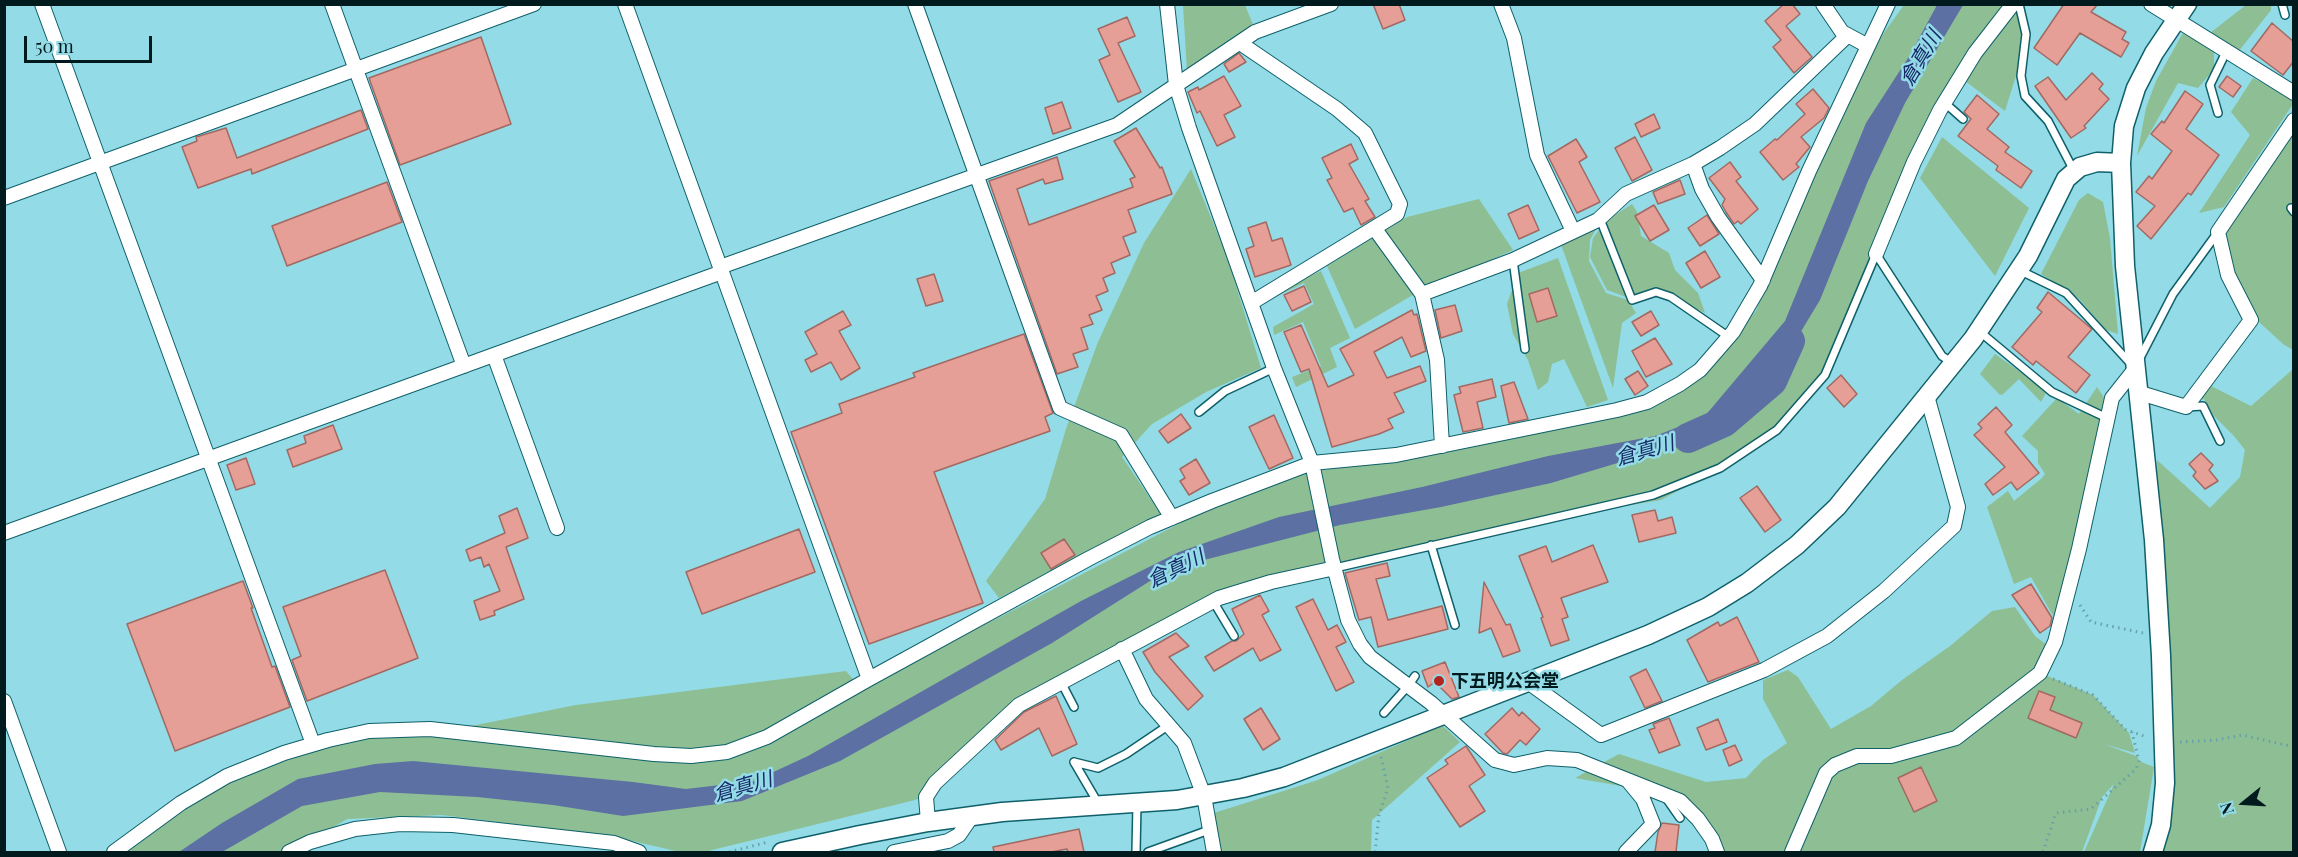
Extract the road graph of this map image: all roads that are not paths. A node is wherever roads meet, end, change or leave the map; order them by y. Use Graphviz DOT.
graph roads {
  1 [pos="42,4"];
  2 [pos="332,4"];
  3 [pos="534,4"];
  4 [pos="625,4"];
  5 [pos="915,4"];
  6 [pos="1167,4"];
  7 [pos="1332,4"];
  8 [pos="1501,4"];
  9 [pos="1823,4"];
  10 [pos="1888,4"];
  11 [pos="2013,4"];
  12 [pos="2019,4"];
  13 [pos="2151,4"];
  14 [pos="2187,4"];
  15 [pos="2282,4"];
  16 [pos="2284,15"];
  17 [pos="2174,21"];
  18 [pos="1848,35"];
  19 [pos="1240,43"];
  20 [pos="1868,46"];
  21 [pos="2226,52"];
  22 [pos="356,70"];
  23 [pos="1176,85"];
  24 [pos="2294,93"];
  25 [pos="1945,103"];
  26 [pos="2218,113"];
  27 [pos="1963,119"];
  28 [pos="2294,120"];
  29 [pos="101,163"];
  30 [pos="2121,163"];
  31 [pos="1694,164"];
  32 [pos="2075,171"];
  33 [pos="976,175"];
  34 [pos="4,198"];
  35 [pos="2294,207"];
  36 [pos="2294,212"];
  37 [pos="1600,218"];
  38 [pos="1375,229"];
  39 [pos="1573,231"];
  40 [pos="2217,232"];
  41 [pos="1876,254"];
  42 [pos="1513,260"];
  43 [pos="721,269"];
  44 [pos="2019,269"];
  45 [pos="1763,280"];
  46 [pos="1422,294"];
  47 [pos="1251,303"];
  48 [pos="1979,331"];
  49 [pos="1729,337"];
  50 [pos="1525,349"];
  51 [pos="494,355"];
  52 [pos="1953,363"];
  53 [pos="464,366"];
  54 [pos="1274,368"];
  55 [pos="2135,369"];
  56 [pos="2137,392"];
  57 [pos="1927,396"];
  58 [pos="2186,407"];
  59 [pos="1199,412"];
  60 [pos="2107,418"];
  61 [pos="2220,441"];
  62 [pos="1442,446"];
  63 [pos="209,459"];
  64 [pos="1312,463"];
  65 [pos="1172,518"];
  66 [pos="557,528"];
  67 [pos="4,533"];
  68 [pos="1431,545"];
  69 [pos="1333,563"];
  70 [pos="1213,602"];
  71 [pos="1455,625"];
  72 [pos="1234,636"];
  73 [pos="1122,649"];
  74 [pos="869,679"];
  75 [pos="1412,681"];
  76 [pos="1061,682"];
  77 [pos="1528,682"];
  78 [pos="4,701"];
  79 [pos="1074,707"];
  80 [pos="1384,712"];
  81 [pos="1443,715"];
  82 [pos="1169,725"];
  83 [pos="313,744"];
  84 [pos="1627,780"];
  85 [pos="1662,794"];
  86 [pos="1204,796"];
  87 [pos="1137,803"];
  88 [pos="1100,806"];
  89 [pos="972,816"];
  90 [pos="1680,818"];
  91 [pos="928,822"];
  92 [pos="1209,830"];
  93 [pos="777,847"];
  94 [pos="59,852"];
  95 [pos="114,852"];
  96 [pos="289,852"];
  97 [pos="639,852"];
  98 [pos="894,852"];
  99 [pos="1136,852"];
  100 [pos="1148,852"];
  101 [pos="1204,852"];
  102 [pos="1214,852"];
  103 [pos="1626,852"];
  104 [pos="1717,852"];
  105 [pos="1792,852"];
  106 [pos="2153,852"];
  1 -- 29 [label="street"];
  2 -- 22 [label="street"];
  3 -- 22 [label="street"];
  4 -- 43 [label="street"];
  5 -- 33 [label="street"];
  6 -- 23 [label="street"];
  7 -- 19 [label="street"];
  8 -- 39 [label="street"];
  9 -- 18 [label="street"];
  10 -- 20 [label="street"];
  11 -- 25 [label="street"];
  12 -- 32 [label="lane"];
  13 -- 17 [label="street"];
  14 -- 17 [label="street"];
  15 -- 16 [label="lane"];
  17 -- 21 [label="street"];
  17 -- 30 [label="street"];
  18 -- 20 [label="street"];
  18 -- 31 [label="street"];
  19 -- 23 [label="street"];
  19 -- 38 [label="street"];
  20 -- 45 [label="street"];
  21 -- 24 [label="street"];
  21 -- 26 [label="lane"];
  22 -- 29 [label="street"];
  22 -- 53 [label="street"];
  23 -- 33 [label="street"];
  23 -- 47 [label="street"];
  25 -- 27 [label="lane"];
  25 -- 41 [label="street"];
  28 -- 40 [label="street"];
  29 -- 34 [label="street"];
  29 -- 63 [label="street"];
  30 -- 32 [label="street"];
  30 -- 55 [label="street"];
  31 -- 37 [label="street"];
  31 -- 45 [label="street"];
  32 -- 44 [label="street"];
  33 -- 43 [label="street"];
  33 -- 65 [label="street"];
  35 -- 36 [label="lane"];
  37 -- 39 [label="street"];
  37 -- 49 [label="lane"];
  38 -- 46 [label="street"];
  38 -- 47 [label="street"];
  39 -- 42 [label="street"];
  40 -- 55 [label="lane"];
  40 -- 58 [label="street"];
  41 -- 52 [label="lane"];
  41 -- 68 [label="lane"];
  42 -- 46 [label="street"];
  42 -- 50 [label="lane"];
  43 -- 51 [label="street"];
  43 -- 74 [label="street"];
  44 -- 48 [label="street"];
  44 -- 55 [label="lane"];
  45 -- 49 [label="street"];
  46 -- 62 [label="street"];
  47 -- 54 [label="street"];
  48 -- 52 [label="street"];
  48 -- 60 [label="lane"];
  49 -- 62 [label="street"];
  51 -- 53 [label="street"];
  51 -- 66 [label="street"];
  52 -- 57 [label="street"];
  53 -- 63 [label="street"];
  54 -- 59 [label="lane"];
  54 -- 64 [label="street"];
  55 -- 56 [label="street"];
  55 -- 60 [label="street"];
  56 -- 58 [label="street"];
  56 -- 106 [label="street"];
  57 -- 77 [label="street"];
  57 -- 77 [label="street"];
  58 -- 61 [label="lane"];
  60 -- 105 [label="street"];
  62 -- 64 [label="street"];
  63 -- 67 [label="street"];
  63 -- 83 [label="street"];
  64 -- 65 [label="street"];
  64 -- 69 [label="street"];
  65 -- 74 [label="street"];
  68 -- 69 [label="lane"];
  68 -- 71 [label="lane"];
  69 -- 70 [label="street"];
  69 -- 75 [label="street"];
  70 -- 72 [label="lane"];
  70 -- 73 [label="street"];
  73 -- 76 [label="street"];
  73 -- 82 [label="street"];
  74 -- 83 [label="street"];
  75 -- 80 [label="lane"];
  75 -- 81 [label="street"];
  76 -- 79 [label="lane"];
  76 -- 91 [label="street"];
  77 -- 81 [label="street"];
  78 -- 94 [label="street"];
  81 -- 84 [label="street"];
  81 -- 86 [label="street"];
  82 -- 86 [label="street"];
  82 -- 88 [label="lane"];
  83 -- 95 [label="street"];
  84 -- 85 [label="street"];
  84 -- 103 [label="street"];
  85 -- 90 [label="lane"];
  85 -- 104 [label="street"];
  86 -- 87 [label="street"];
  86 -- 92 [label="street"];
  87 -- 88 [label="street"];
  87 -- 99 [label="lane"];
  88 -- 89 [label="street"];
  89 -- 91 [label="street"];
  89 -- 98 [label="street"];
  91 -- 93 [label="street"];
  92 -- 100 [label="lane"];
  92 -- 101 [label="street"];
  92 -- 102 [label="street"];
  96 -- 97 [label="street"];
}
